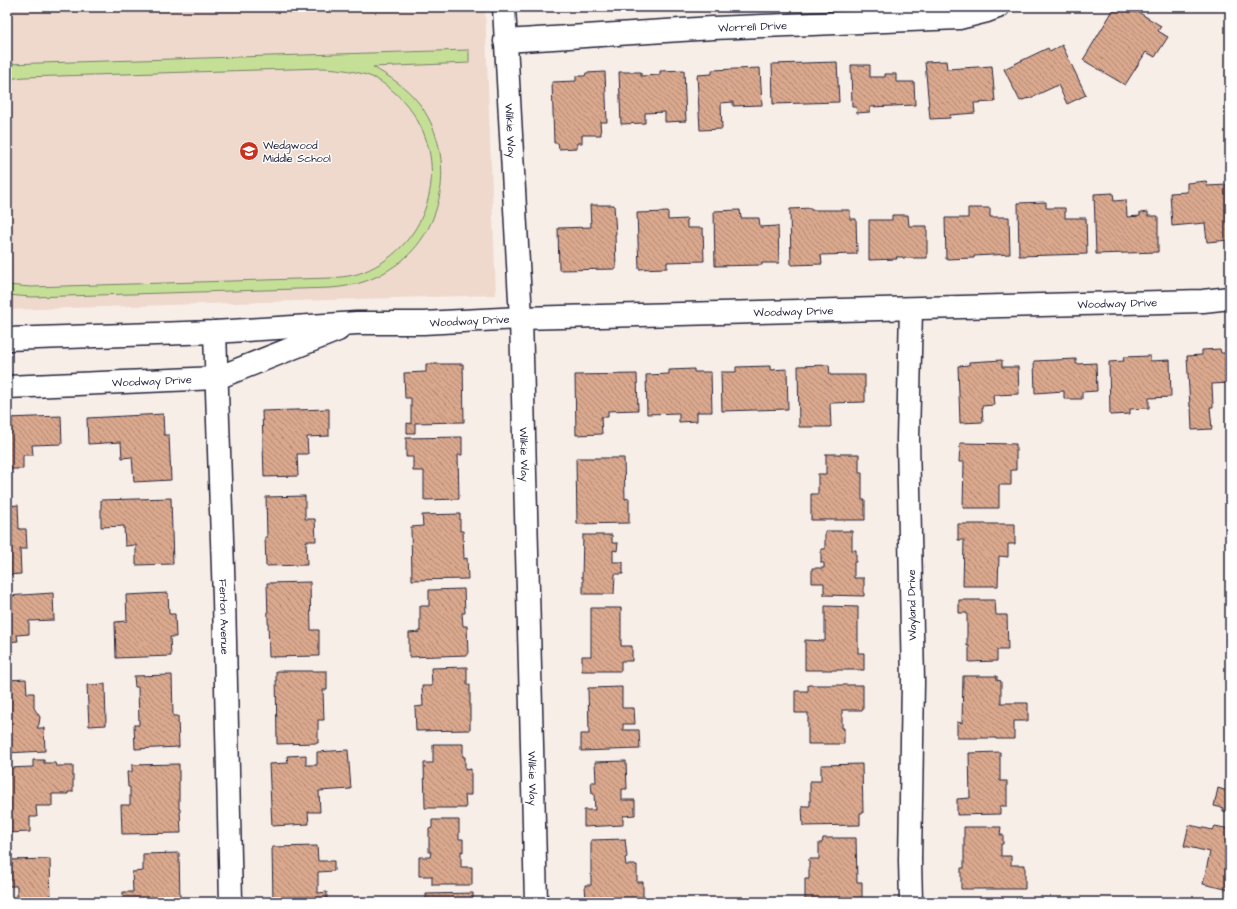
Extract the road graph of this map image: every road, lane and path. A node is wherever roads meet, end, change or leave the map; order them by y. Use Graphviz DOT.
graph roads {
  1 [pos="504,7"];
  2 [pos="998,7"];
  3 [pos="506,41"];
  4 [pos="1230,298"];
  5 [pos="911,308"];
  6 [pos="521,318"];
  7 [pos="358,323"];
  8 [pos="215,332"];
  9 [pos="7,339"];
  10 [pos="217,378"];
  11 [pos="7,387"];
  12 [pos="231,902"];
  13 [pos="536,902"];
  14 [pos="911,902"];
  1 -- 3 [label="street, Wilkie Way"];
  2 -- 3 [label="street, Worrell Drive"];
  3 -- 6 [label="street, Wilkie Way"];
  4 -- 5 [label="street, Woodway Drive"];
  5 -- 6 [label="street, Woodway Drive"];
  5 -- 14 [label="street, Wayland Drive"];
  6 -- 7 [label="street, Woodway Drive"];
  6 -- 13 [label="street, Wilkie Way"];
  7 -- 8 [label="street, Woodway Drive"];
  7 -- 10 [label="street, Woodway Drive"];
  8 -- 9 [label="street, Woodway Drive"];
  8 -- 10 [label="street, Fenton Avenue"];
  10 -- 11 [label="street, Woodway Drive"];
  10 -- 12 [label="street, Fenton Avenue"];
}
